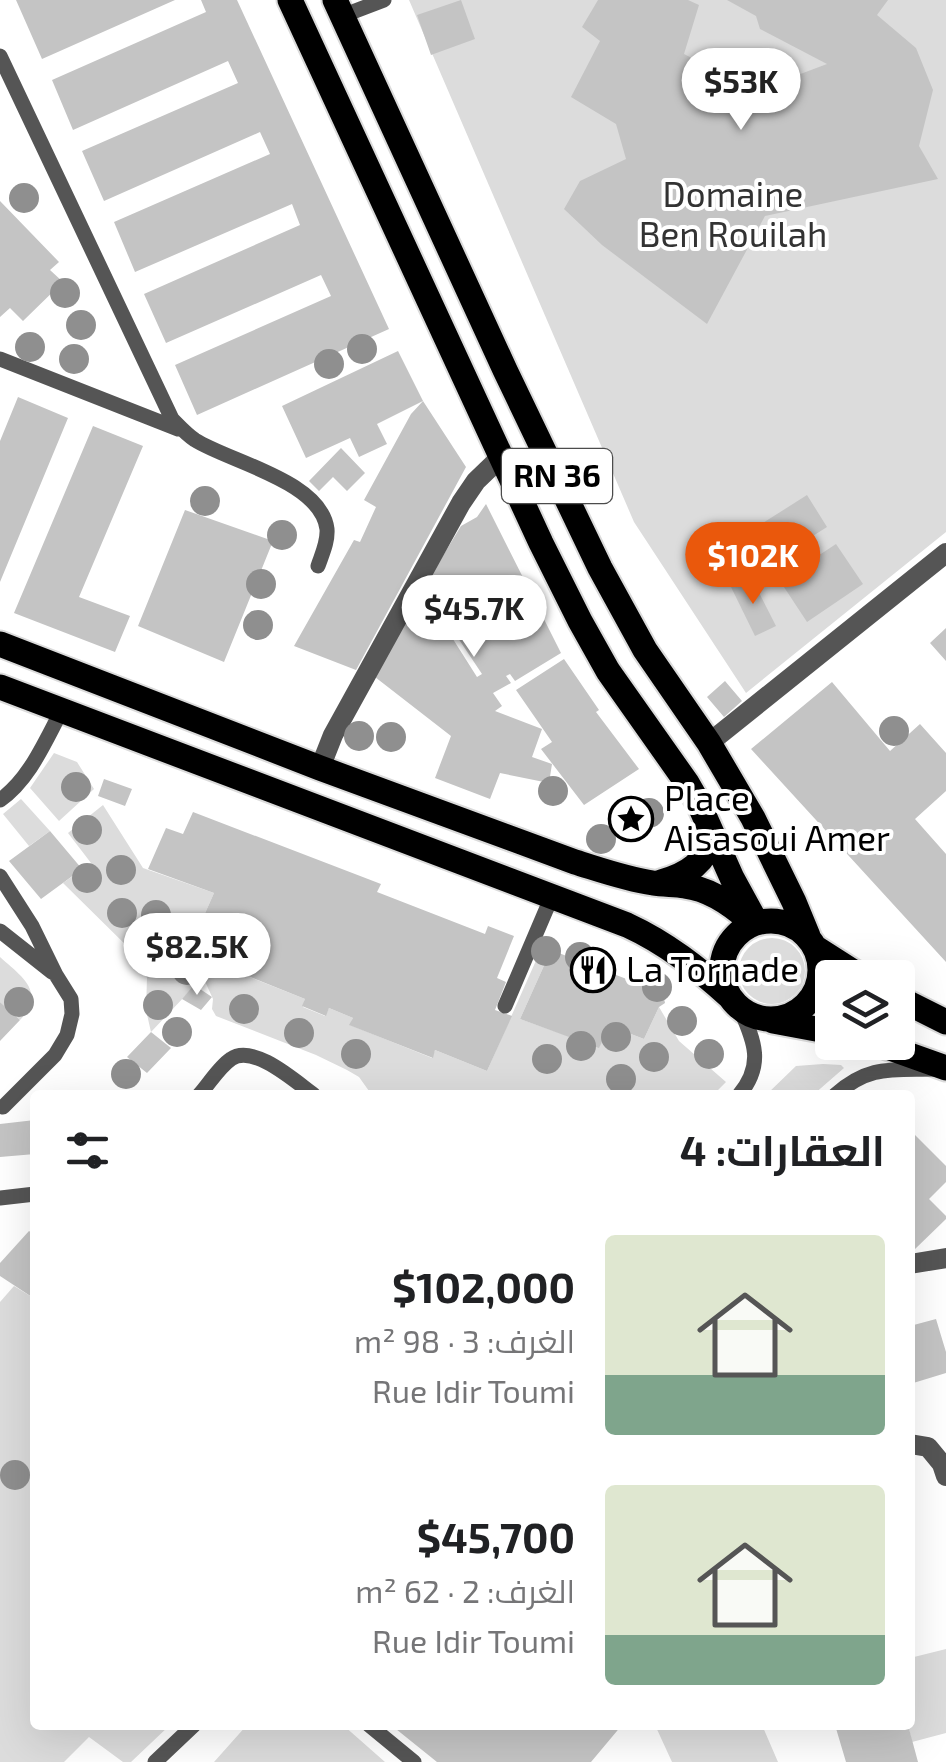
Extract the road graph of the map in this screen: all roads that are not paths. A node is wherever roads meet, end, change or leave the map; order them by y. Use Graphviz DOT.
graph roads {
  1 [pos="290,0"];
  2 [pos="384,0"];
  3 [pos="339,8"];
  4 [pos="0,56"];
  5 [pos="0,359"];
  6 [pos="182,430"];
  7 [pos="502,456"];
  8 [pos="946,554"];
  9 [pos="318,566"];
  10 [pos="0,644"];
  11 [pos="0,687"];
  12 [pos="62,710"];
  13 [pos="709,743"];
  14 [pos="320,768"];
  15 [pos="0,800"];
  16 [pos="713,835"];
  17 [pos="0,876"];
  18 [pos="655,884"];
  19 [pos="552,896"];
  20 [pos="755,922"];
  21 [pos="0,931"];
  22 [pos="812,942"];
  23 [pos="838,960"];
  24 [pos="56,975"];
  25 [pos="735,1003"];
  26 [pos="505,1006"];
  27 [pos="915,1006"];
  28 [pos="768,1020"];
  29 [pos="946,1022"];
  30 [pos="815,1029"];
  31 [pos="915,1058"];
  32 [pos="946,1069"];
  33 [pos="203,1090"];
  34 [pos="307,1090"];
  35 [pos="742,1090"];
  36 [pos="841,1090"];
  37 [pos="3,1106"];
  38 [pos="30,1195"];
  39 [pos="0,1198"];
  40 [pos="946,1258"];
  41 [pos="915,1263"];
  42 [pos="915,1445"];
  43 [pos="946,1476"];
  44 [pos="189,1730"];
  45 [pos="375,1730"];
  46 [pos="155,1762"];
  47 [pos="414,1762"];
  1 -- 7 [label="main road, RN 36"];
  2 -- 3 [label="lane"];
  3 -- 13 [label="main road, RN 36"];
  4 -- 6 [label="lane"];
  5 -- 6 [label="lane"];
  6 -- 9 [label="lane"];
  7 -- 14 [label="street"];
  7 -- 16 [label="main road, RN 36"];
  8 -- 13 [label="street"];
  10 -- 14 [label="main road"];
  11 -- 12 [label="main road"];
  12 -- 15 [label="lane"];
  12 -- 19 [label="main road"];
  13 -- 22 [label="main road, RN 36"];
  14 -- 18 [label="main road"];
  16 -- 18 [label="main road"];
  16 -- 20 [label="main road, RN 36"];
  17 -- 24 [label="lane"];
  18 -- 20 [label="main road"];
  19 -- 25 [label="main road"];
  19 -- 26 [label="lane"];
  20 -- 22 [label="main road"];
  20 -- 25 [label="main road"];
  21 -- 24 [label="lane"];
  22 -- 23 [label="main road"];
  22 -- 28 [label="main road, RN 36"];
  24 -- 37 [label="lane"];
  25 -- 28 [label="main road"];
  25 -- 35 [label="lane"];
  27 -- 29 [label="main road"];
  28 -- 30 [label="main road"];
  31 -- 32 [label="main road"];
  32 -- 36 [label="lane"];
  33 -- 34 [label="lane"];
  38 -- 39 [label="lane"];
  40 -- 41 [label="street"];
  42 -- 43 [label="street"];
  44 -- 46 [label="lane"];
  45 -- 47 [label="lane"];
}
